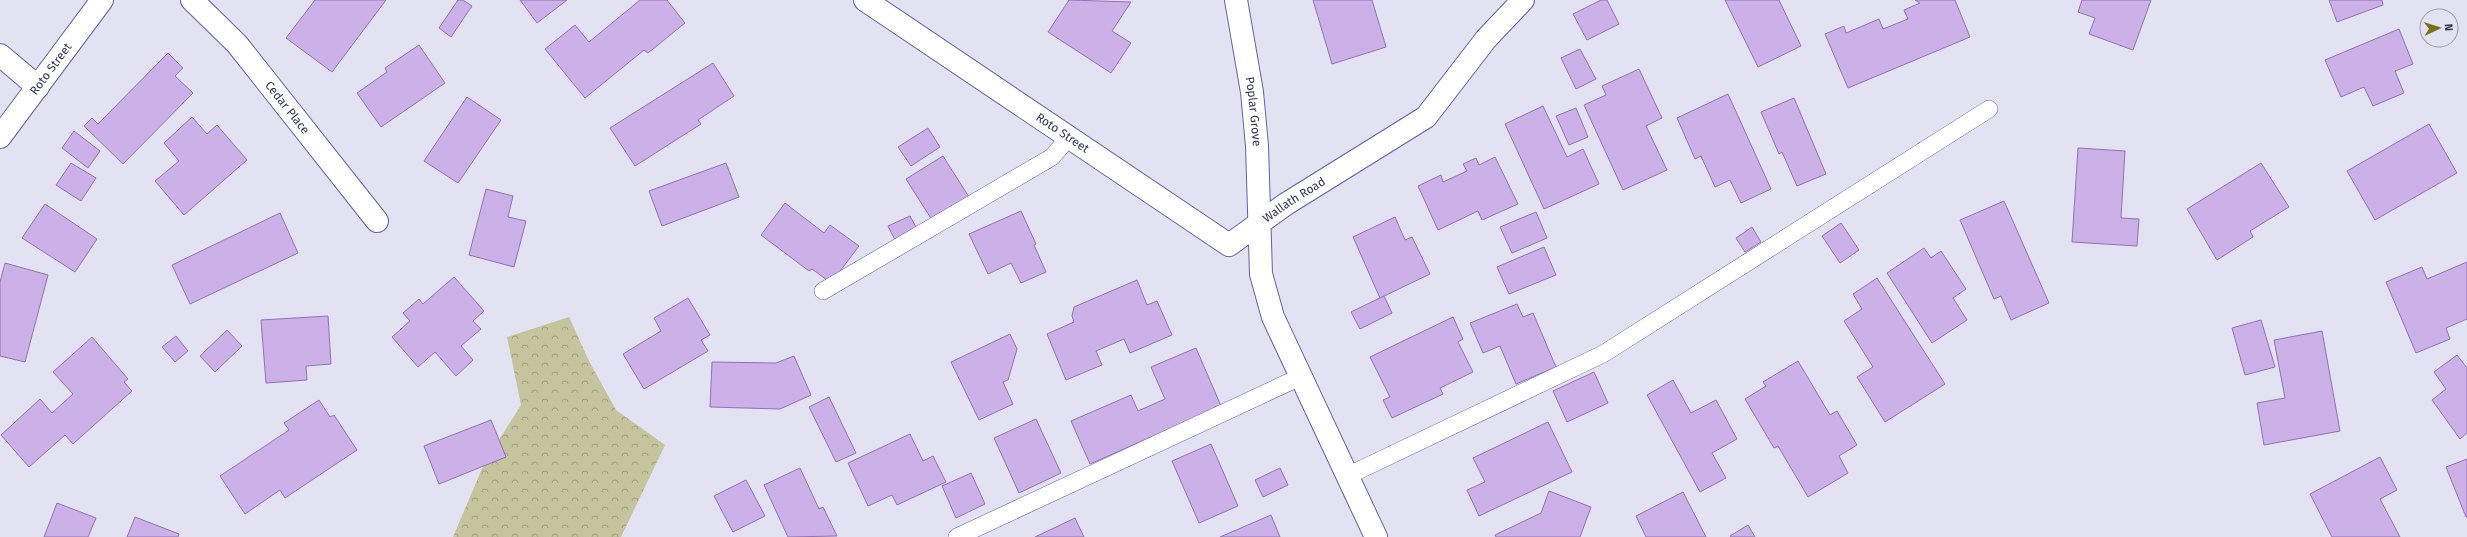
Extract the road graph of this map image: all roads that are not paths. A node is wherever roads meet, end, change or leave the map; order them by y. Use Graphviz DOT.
graph roads {
  1 [pos="102,0"];
  2 [pos="192,0"];
  3 [pos="865,0"];
  4 [pos="1236,0"];
  5 [pos="1522,0"];
  6 [pos="0,55"];
  7 [pos="38,87"];
  8 [pos="1989,109"];
  9 [pos="1070,136"];
  10 [pos="0,137"];
  11 [pos="377,221"];
  12 [pos="1259,224"];
  13 [pos="823,291"];
  14 [pos="1300,377"];
  15 [pos="1347,476"];
  16 [pos="956,537"];
  17 [pos="1376,537"];
  1 -- 7 [label="street, Roto Street"];
  2 -- 11 [label="street, Cedar Place"];
  3 -- 9 [label="street, Roto Street"];
  4 -- 12 [label="street, Poplar Grove"];
  5 -- 12 [label="street, Wallath Road"];
  6 -- 7 [label="street"];
  7 -- 10 [label="street, Roto Street"];
  8 -- 15 [label="lane"];
  9 -- 12 [label="street, Roto Street"];
  9 -- 13 [label="lane"];
  12 -- 14 [label="street, Wallath Road"];
  14 -- 15 [label="street, Wallath Road"];
  14 -- 16 [label="lane"];
  15 -- 17 [label="street, Wallath Road"];
}
